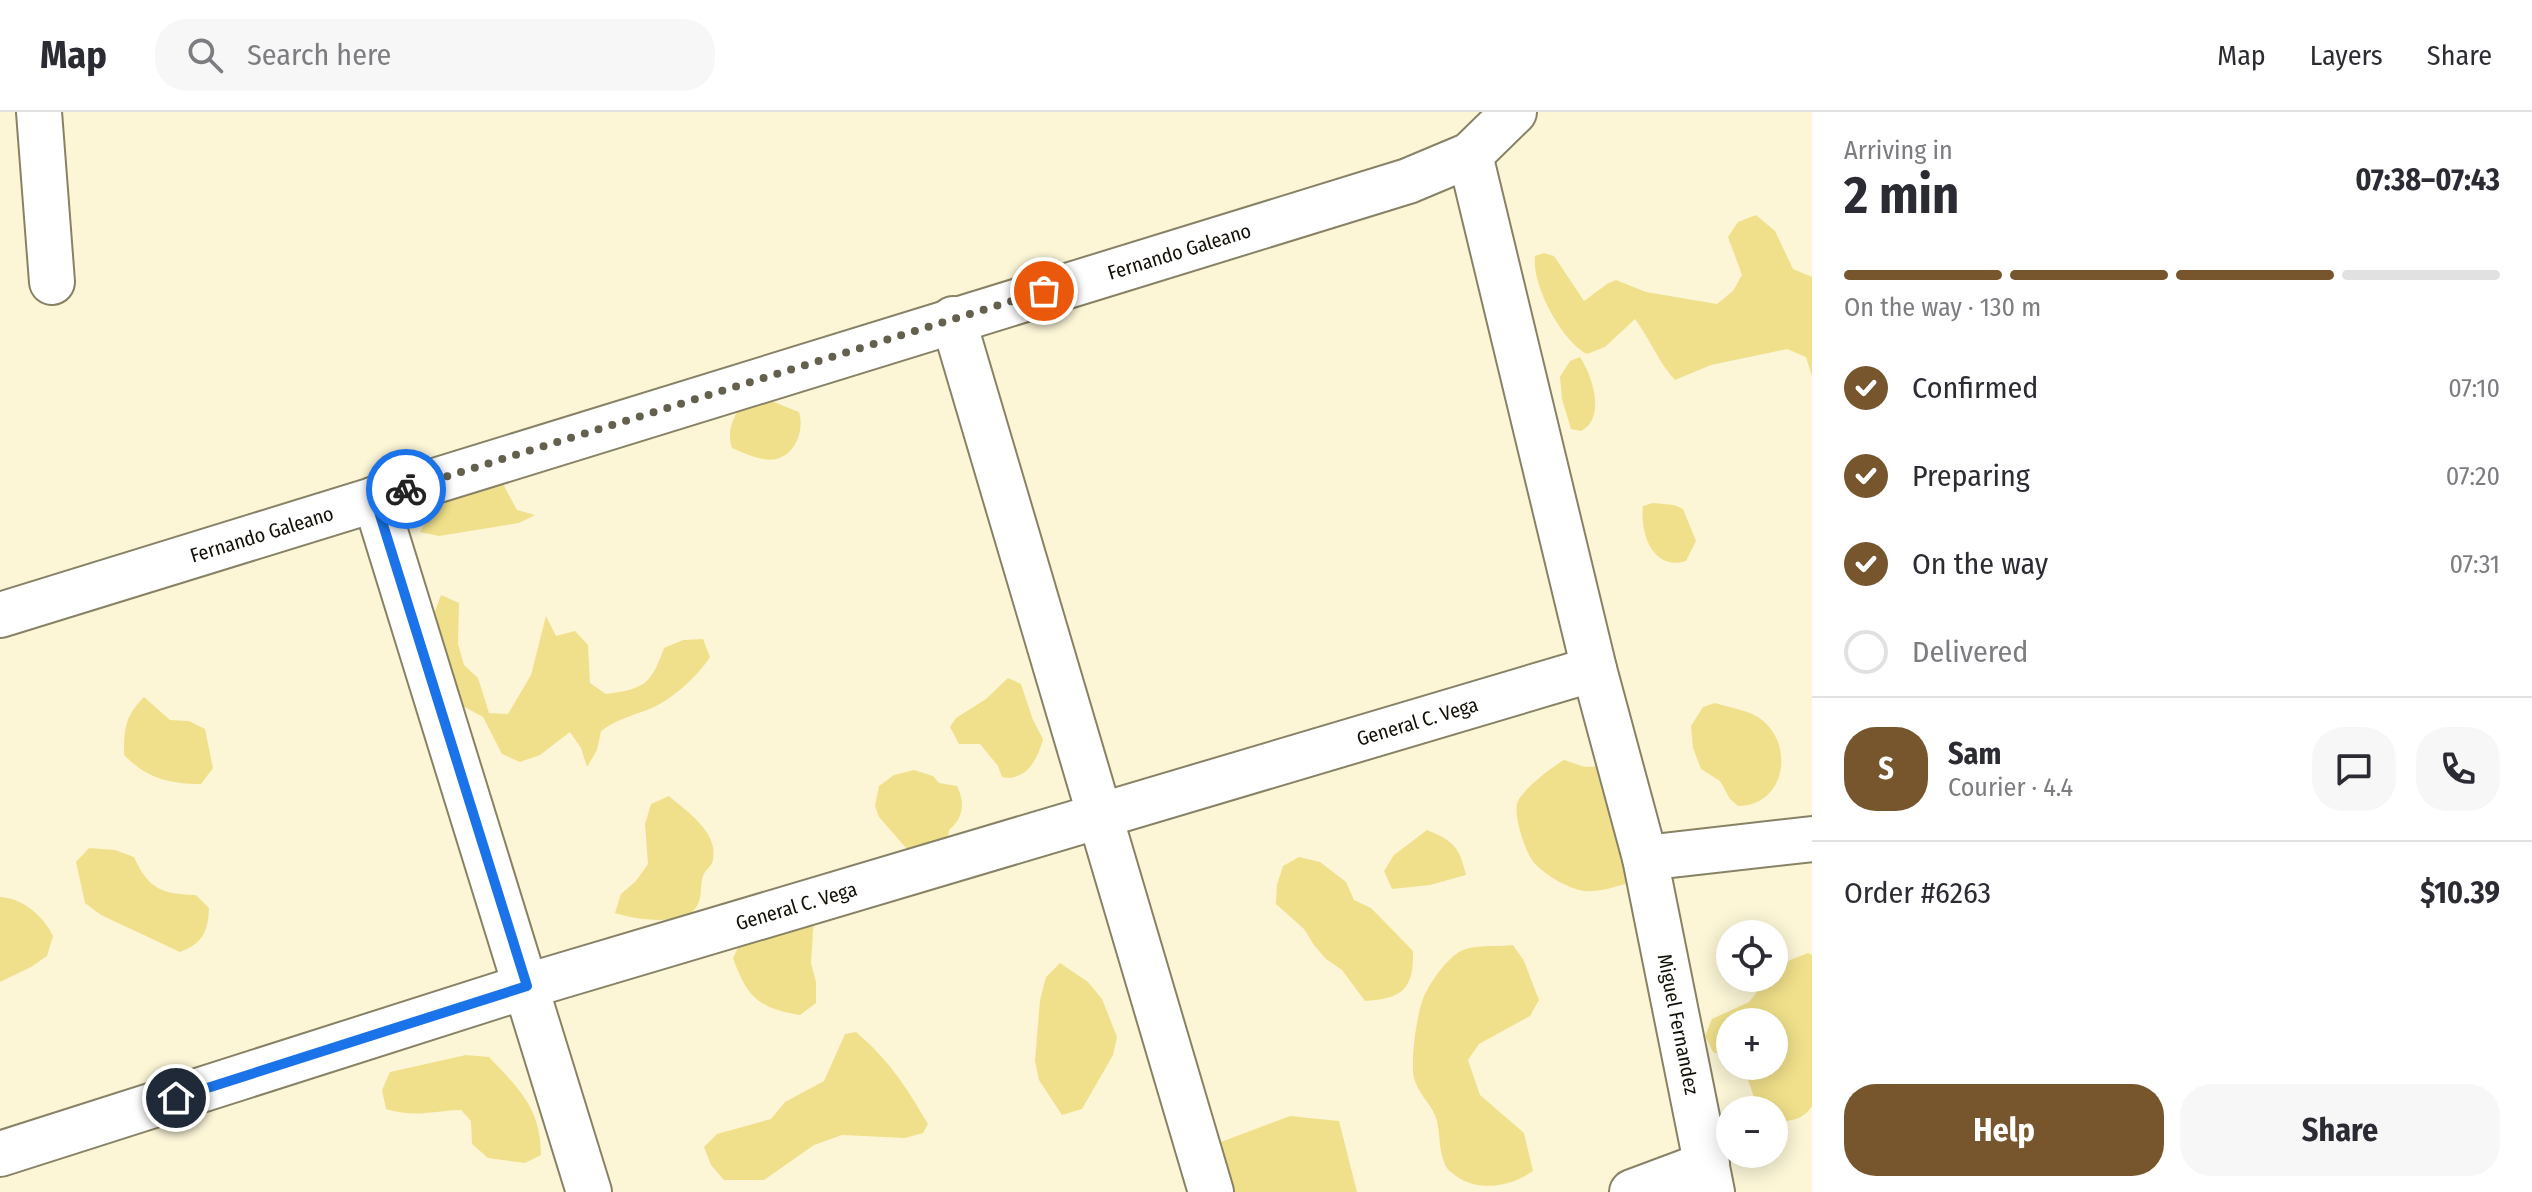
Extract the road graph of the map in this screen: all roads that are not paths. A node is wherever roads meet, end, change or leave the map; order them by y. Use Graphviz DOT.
graph roads {
  1 [pos="39,112"];
  2 [pos="1514,112"];
  3 [pos="1470,155"];
  4 [pos="52,282"];
  5 [pos="953,319"];
  6 [pos="375,499"];
  7 [pos="0,615"];
  8 [pos="1594,669"];
  9 [pos="1100,815"];
  10 [pos="1812,839"];
  11 [pos="1645,858"];
  12 [pos="527,986"];
  13 [pos="0,1154"];
  14 [pos="1710,1178"];
  15 [pos="589,1192"];
  16 [pos="1211,1192"];
  17 [pos="1632,1192"];
  1 -- 4 [label="street"];
  2 -- 3 [label="street, Fernando Galeano"];
  3 -- 5 [label="street, Fernando Galeano"];
  3 -- 8 [label="street, Miguel Fernandez"];
  5 -- 6 [label="street, Fernando Galeano"];
  5 -- 9 [label="street"];
  6 -- 7 [label="street, Fernando Galeano"];
  6 -- 12 [label="street"];
  8 -- 9 [label="street, General C. Vega"];
  8 -- 11 [label="street, Miguel Fernandez"];
  9 -- 12 [label="street, General C. Vega"];
  9 -- 16 [label="street"];
  10 -- 11 [label="street"];
  11 -- 14 [label="street, Miguel Fernandez"];
  12 -- 13 [label="street, General C. Vega"];
  12 -- 15 [label="street"];
  14 -- 17 [label="street"];
}
